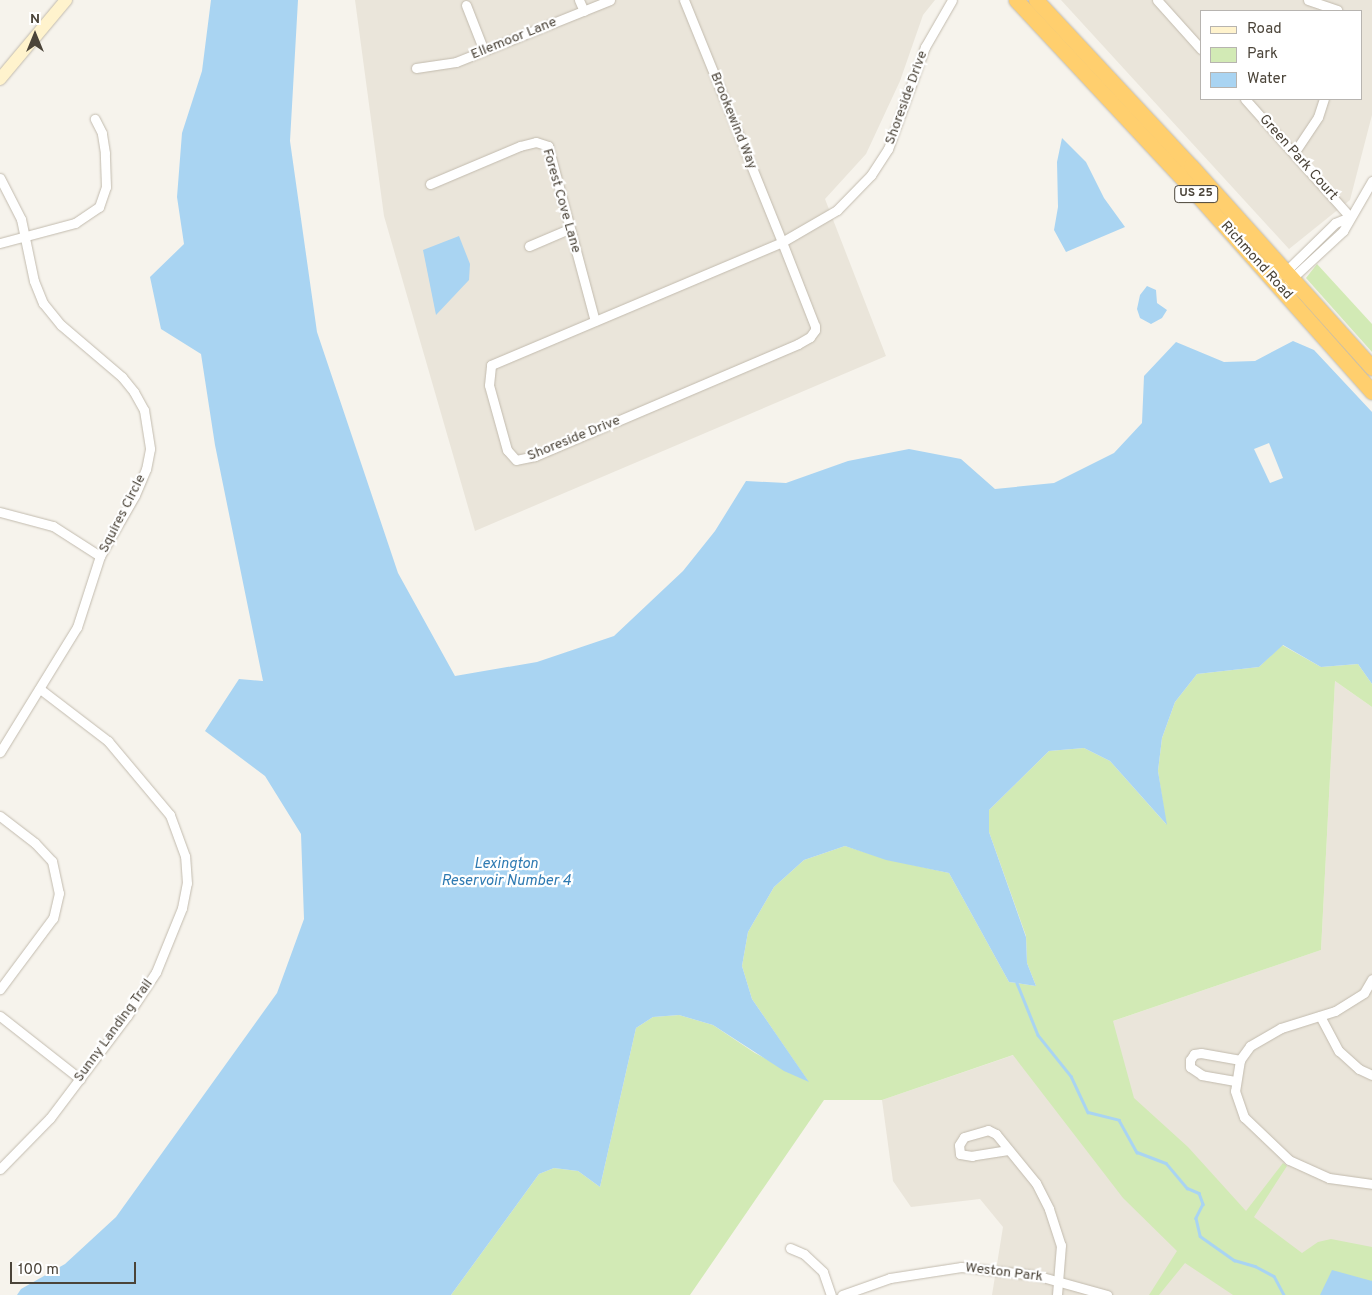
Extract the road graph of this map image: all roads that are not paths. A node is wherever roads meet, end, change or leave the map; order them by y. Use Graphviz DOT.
graph roads {
  1 [pos="66,0"];
  2 [pos="579,0"];
  3 [pos="610,0"];
  4 [pos="684,0"];
  5 [pos="952,0"];
  6 [pos="1016,0"];
  7 [pos="1036,0"];
  8 [pos="1157,0"];
  9 [pos="1308,0"];
  10 [pos="466,5"];
  11 [pos="1334,10"];
  12 [pos="584,11"];
  13 [pos="1200,48"];
  14 [pos="484,51"];
  15 [pos="416,68"];
  16 [pos="0,80"];
  17 [pos="1246,100"];
  18 [pos="1324,100"];
  19 [pos="95,119"];
  20 [pos="1294,153"];
  21 [pos="0,178"];
  22 [pos="1372,181"];
  23 [pos="430,184"];
  24 [pos="1350,217"];
  25 [pos="569,229"];
  26 [pos="25,235"];
  27 [pos="0,242"];
  28 [pos="782,242"];
  29 [pos="529,246"];
  30 [pos="1289,275"];
  31 [pos="1278,285"];
  32 [pos="595,321"];
  33 [pos="1372,368"];
  34 [pos="1372,392"];
  35 [pos="0,512"];
  36 [pos="100,556"];
  37 [pos="40,688"];
  38 [pos="0,752"];
  39 [pos="0,816"];
  40 [pos="1372,979"];
  41 [pos="0,989"];
  42 [pos="0,1016"];
  43 [pos="1320,1016"];
  44 [pos="1240,1060"];
  45 [pos="1372,1076"];
  46 [pos="80,1079"];
  47 [pos="1235,1081"];
  48 [pos="1008,1150"];
  49 [pos="0,1169"];
  50 [pos="1372,1184"];
  51 [pos="790,1248"];
  52 [pos="1060,1281"];
  53 [pos="830,1295"];
  54 [pos="842,1295"];
  55 [pos="1057,1295"];
  56 [pos="1107,1295"];
  1 -- 16 [label="street"];
  2 -- 12 [label="street"];
  3 -- 12 [label="street, Ellemoor Lane"];
  4 -- 28 [label="street, Brookewind Way"];
  5 -- 28 [label="street, Shoreside Drive"];
  6 -- 31 [label="highway, Richmond Road / US 25"];
  7 -- 30 [label="highway, Richmond Road / US 25"];
  8 -- 13 [label="street"];
  9 -- 11 [label="street"];
  10 -- 14 [label="street"];
  12 -- 14 [label="street, Ellemoor Lane"];
  14 -- 15 [label="street, Ellemoor Lane"];
  17 -- 20 [label="street, Green Park Court"];
  18 -- 20 [label="street"];
  19 -- 26 [label="street"];
  20 -- 24 [label="street, Green Park Court"];
  21 -- 26 [label="street, Squires Circle"];
  22 -- 24 [label="street"];
  23 -- 25 [label="street, Forest Cove Lane"];
  24 -- 30 [label="street"];
  25 -- 29 [label="street"];
  25 -- 32 [label="street, Forest Cove Lane"];
  26 -- 27 [label="street"];
  26 -- 36 [label="street, Squires Circle"];
  28 -- 32 [label="street, Shoreside Drive"];
  28 -- 32 [label="street, Shoreside Drive"];
  30 -- 31 [label="street"];
  30 -- 33 [label="highway, Richmond Road / US 25"];
  31 -- 34 [label="highway, Richmond Road / US 25"];
  35 -- 36 [label="street"];
  36 -- 37 [label="street, Squires Circle"];
  37 -- 38 [label="street, Squires Circle"];
  37 -- 46 [label="street, Sunny Landing Trail"];
  39 -- 41 [label="street"];
  40 -- 43 [label="street"];
  42 -- 46 [label="street"];
  43 -- 44 [label="street"];
  43 -- 45 [label="street"];
  44 -- 47 [label="street"];
  44 -- 47 [label="street"];
  46 -- 49 [label="street, Sunny Landing Trail"];
  47 -- 50 [label="street"];
  48 -- 48 [label="street"];
  48 -- 52 [label="street"];
  51 -- 53 [label="street"];
  52 -- 54 [label="street, Weston Park"];
  52 -- 55 [label="street"];
  52 -- 56 [label="street, Weston Park"];
}
